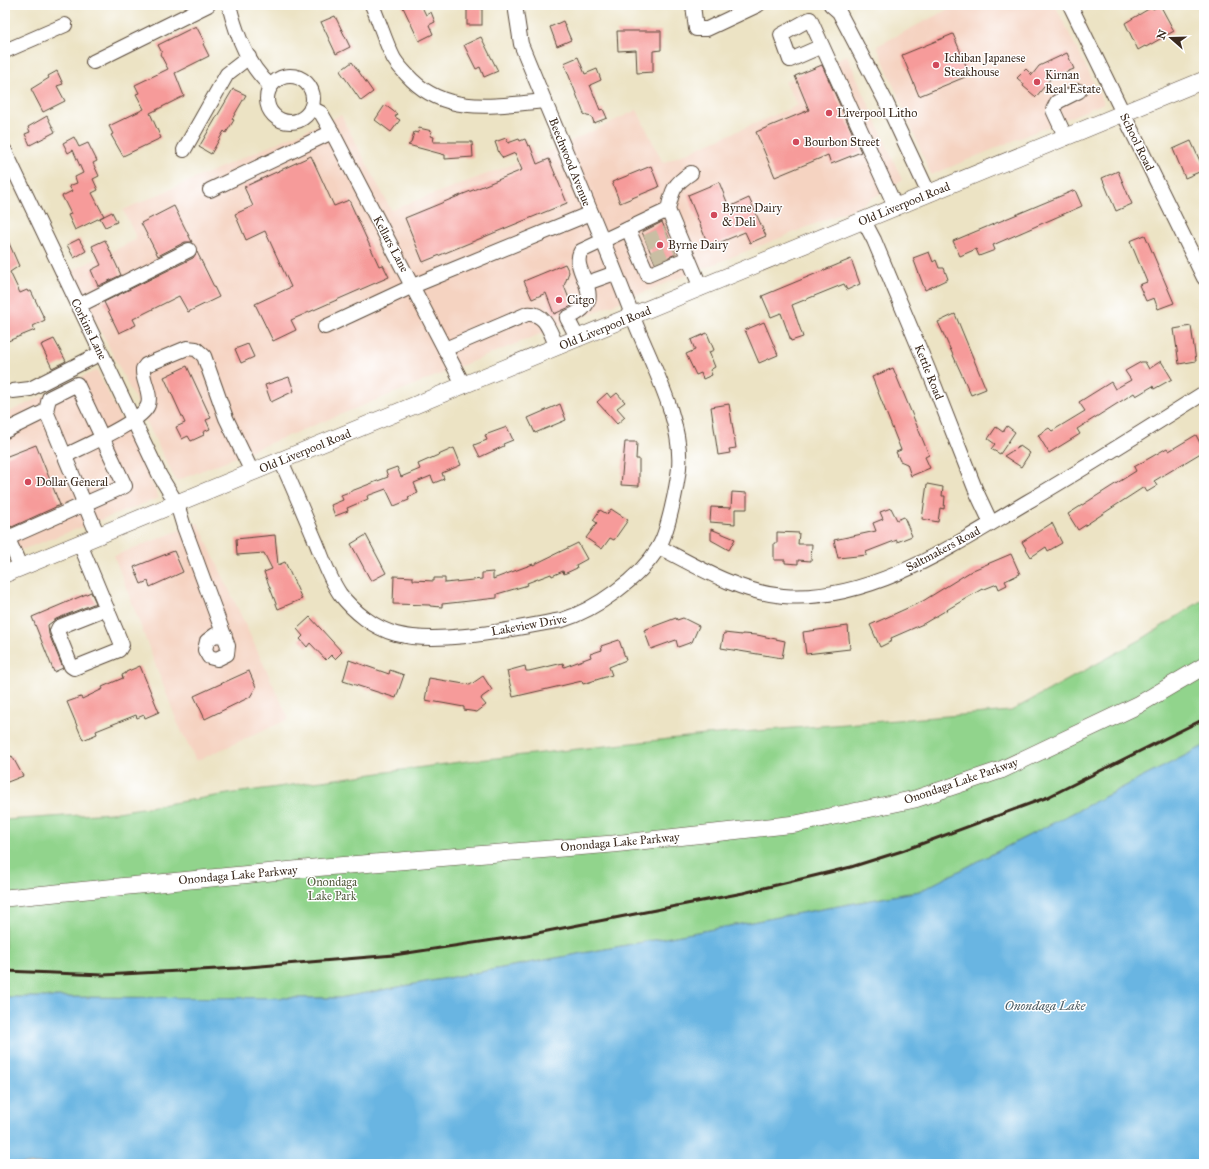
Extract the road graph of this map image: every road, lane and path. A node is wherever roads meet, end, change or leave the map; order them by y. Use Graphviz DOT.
graph roads {
  1 [pos="208,5"];
  2 [pos="229,5"];
  3 [pos="372,5"];
  4 [pos="515,5"];
  5 [pos="693,5"];
  6 [pos="758,5"];
  7 [pos="831,5"];
  8 [pos="1070,5"];
  9 [pos="65,25"];
  10 [pos="822,46"];
  11 [pos="5,51"];
  12 [pos="249,57"];
  13 [pos="93,62"];
  14 [pos="1204,80"];
  15 [pos="271,86"];
  16 [pos="1079,91"];
  17 [pos="545,101"];
  18 [pos="311,108"];
  19 [pos="1123,114"];
  20 [pos="332,132"];
  21 [pos="1066,138"];
  22 [pos="184,150"];
  23 [pos="5,151"];
  24 [pos="691,173"];
  25 [pos="210,190"];
  26 [pos="929,194"];
  27 [pos="896,208"];
  28 [pos="668,210"];
  29 [pos="591,212"];
  30 [pos="864,221"];
  31 [pos="628,229"];
  32 [pos="602,242"];
  33 [pos="189,250"];
  34 [pos="681,251"];
  35 [pos="616,273"];
  36 [pos="1204,278"];
  37 [pos="586,283"];
  38 [pos="412,286"];
  39 [pos="701,288"];
  40 [pos="78,306"];
  41 [pos="633,317"];
  42 [pos="568,318"];
  43 [pos="548,326"];
  44 [pos="325,327"];
  45 [pos="578,339"];
  46 [pos="557,347"];
  47 [pos="445,349"];
  48 [pos="101,353"];
  49 [pos="464,386"];
  50 [pos="13,391"];
  51 [pos="1204,393"];
  52 [pos="46,411"];
  53 [pos="133,419"];
  54 [pos="5,431"];
  55 [pos="103,437"];
  56 [pos="65,456"];
  57 [pos="281,461"];
  58 [pos="252,472"];
  59 [pos="85,504"];
  60 [pos="177,504"];
  61 [pos="991,524"];
  62 [pos="6,535"];
  63 [pos="98,536"];
  64 [pos="80,544"];
  65 [pos="659,547"];
  66 [pos="21,568"];
  67 [pos="5,574"];
  68 [pos="107,608"];
  69 [pos="225,636"];
  70 [pos="1204,666"];
  71 [pos="5,898"];
  1 -- 13 [label="street"];
  2 -- 12 [label="street"];
  3 -- 17 [label="street"];
  4 -- 17 [label="street, Beechwood Avenue"];
  5 -- 6 [label="street"];
  7 -- 26 [label="street"];
  8 -- 19 [label="street, School Road"];
  9 -- 11 [label="street"];
  10 -- 27 [label="street"];
  12 -- 15 [label="street"];
  12 -- 22 [label="street"];
  14 -- 19 [label="main road, Old Liverpool Road"];
  15 -- 18 [label="street"];
  15 -- 18 [label="street"];
  16 -- 21 [label="street"];
  17 -- 29 [label="street, Beechwood Avenue"];
  18 -- 20 [label="street, Kellars Lane"];
  19 -- 21 [label="main road, Old Liverpool Road"];
  19 -- 36 [label="street, School Road"];
  20 -- 25 [label="street"];
  20 -- 38 [label="street, Kellars Lane"];
  21 -- 26 [label="main road, Old Liverpool Road"];
  23 -- 40 [label="street, Corkins Lane"];
  24 -- 28 [label="street"];
  26 -- 27 [label="main road, Old Liverpool Road"];
  27 -- 30 [label="main road, Old Liverpool Road"];
  28 -- 31 [label="street"];
  28 -- 34 [label="street"];
  29 -- 32 [label="street, Beechwood Avenue"];
  29 -- 38 [label="street"];
  30 -- 39 [label="main road, Old Liverpool Road"];
  30 -- 61 [label="street, Kettle Road"];
  31 -- 32 [label="street"];
  31 -- 34 [label="street"];
  32 -- 35 [label="street, Beechwood Avenue"];
  32 -- 37 [label="street"];
  33 -- 40 [label="street"];
  34 -- 39 [label="street"];
  35 -- 37 [label="street"];
  35 -- 41 [label="street, Beechwood Avenue"];
  37 -- 42 [label="street"];
  38 -- 44 [label="street"];
  38 -- 47 [label="street, Kellars Lane"];
  39 -- 41 [label="main road, Old Liverpool Road"];
  40 -- 48 [label="street, Corkins Lane"];
  41 -- 45 [label="main road, Old Liverpool Road"];
  41 -- 65 [label="street, Lakeview Drive"];
  42 -- 43 [label="street"];
  42 -- 45 [label="street"];
  43 -- 46 [label="street"];
  43 -- 47 [label="street"];
  45 -- 46 [label="main road, Old Liverpool Road"];
  46 -- 49 [label="main road, Old Liverpool Road"];
  47 -- 49 [label="street, Kellars Lane"];
  48 -- 50 [label="street"];
  48 -- 53 [label="street, Corkins Lane"];
  49 -- 57 [label="main road, Old Liverpool Road"];
  51 -- 61 [label="street, Saltmakers Road"];
  52 -- 54 [label="street"];
  52 -- 55 [label="street"];
  52 -- 56 [label="street"];
  53 -- 55 [label="street"];
  53 -- 58 [label="street"];
  53 -- 60 [label="street, Corkins Lane"];
  55 -- 56 [label="street"];
  55 -- 59 [label="street"];
  56 -- 59 [label="street"];
  57 -- 58 [label="main road, Old Liverpool Road"];
  57 -- 65 [label="street, Lakeview Drive"];
  58 -- 60 [label="main road, Old Liverpool Road"];
  59 -- 62 [label="street"];
  59 -- 63 [label="street"];
  60 -- 63 [label="main road, Old Liverpool Road"];
  60 -- 69 [label="street, Corkins Lane"];
  61 -- 65 [label="street, Saltmakers Road"];
  62 -- 66 [label="street"];
  63 -- 64 [label="main road, Old Liverpool Road"];
  64 -- 66 [label="main road, Old Liverpool Road"];
  64 -- 68 [label="street"];
  66 -- 67 [label="main road, Old Liverpool Road"];
  68 -- 68 [label="street"];
  70 -- 71 [label="main road, Onondaga Lake Parkway"];
}
